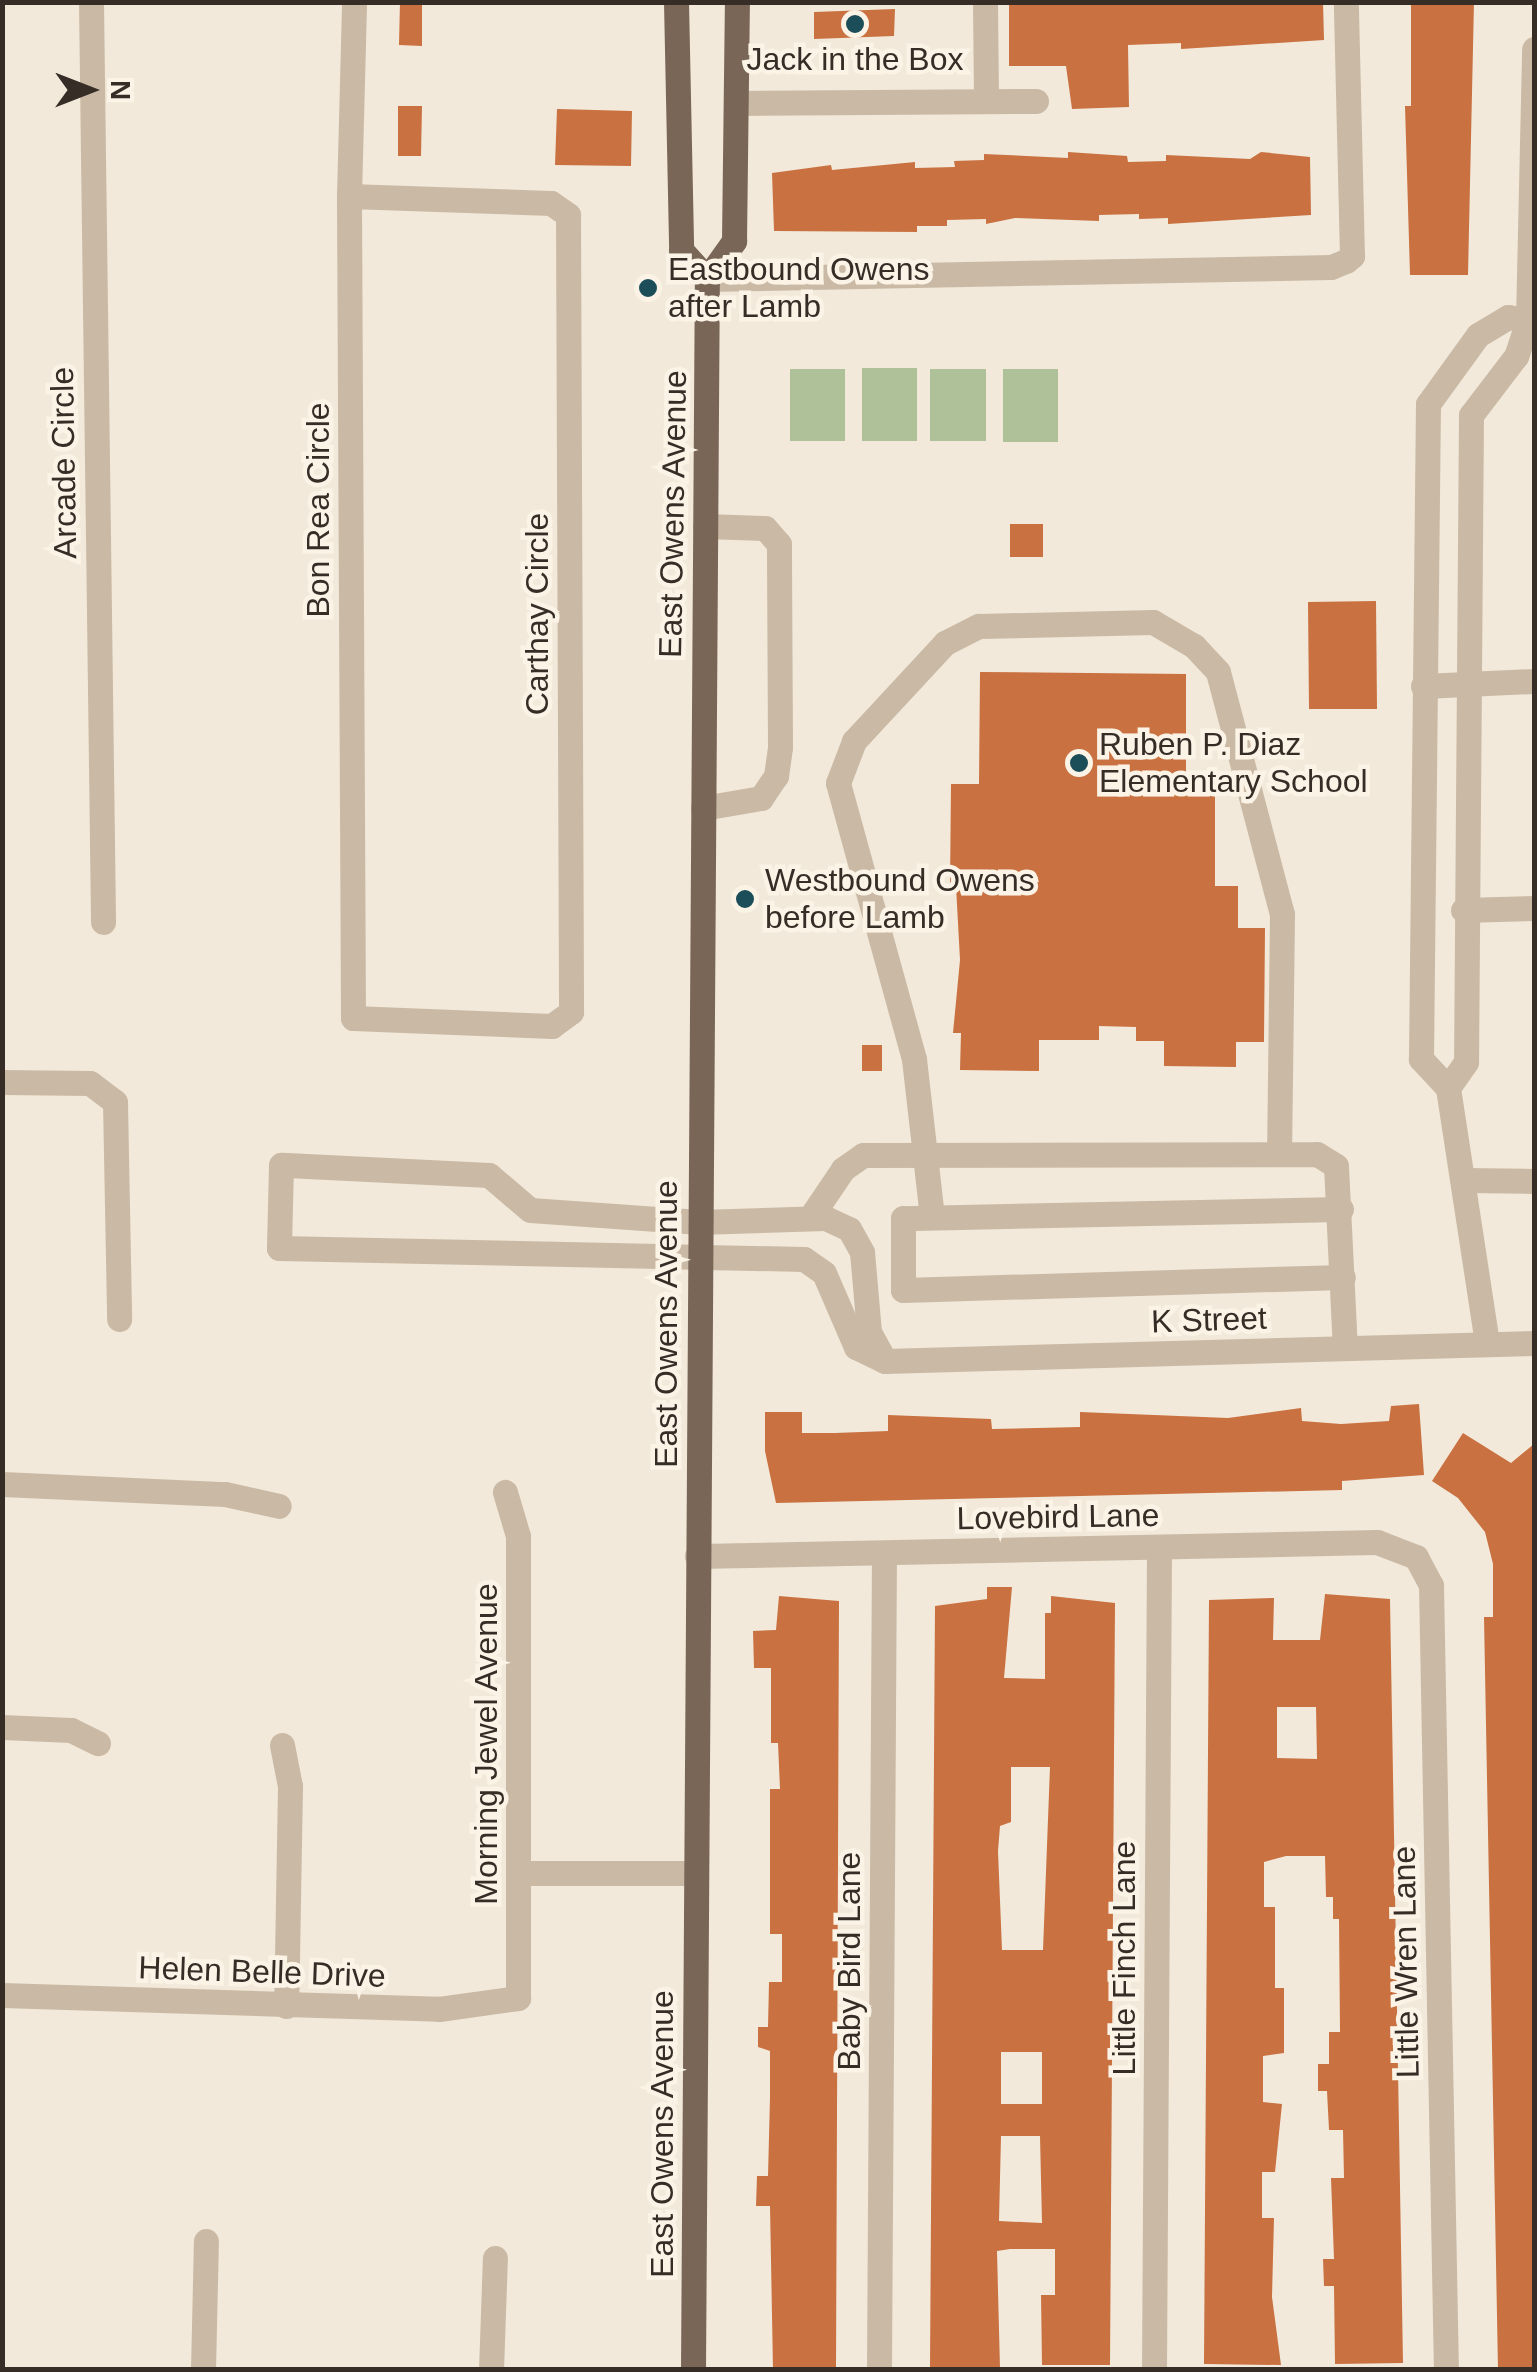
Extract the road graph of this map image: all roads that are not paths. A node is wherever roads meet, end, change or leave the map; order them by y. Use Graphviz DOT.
graph roads {
  1 [pos="91,2"];
  2 [pos="354,2"];
  3 [pos="676,2"];
  4 [pos="737,2"];
  5 [pos="985,2"];
  6 [pos="1346,2"];
  7 [pos="1534,49"];
  8 [pos="1036,100"];
  9 [pos="986,101"];
  10 [pos="738,103"];
  11 [pos="349,196"];
  12 [pos="708,279"];
  13 [pos="1528,320"];
  14 [pos="705,526"];
  15 [pos="1534,681"];
  16 [pos="1423,686"];
  17 [pos="1466,686"];
  18 [pos="702,808"];
  19 [pos="1534,908"];
  20 [pos="1463,910"];
  21 [pos="103,922"];
  22 [pos="353,1018"];
  23 [pos="2,1082"];
  24 [pos="1448,1088"];
  25 [pos="1279,1152"];
  26 [pos="928,1154"];
  27 [pos="1464,1180"];
  28 [pos="1534,1181"];
  29 [pos="1342,1209"];
  30 [pos="812,1215"];
  31 [pos="932,1217"];
  32 [pos="698,1222"];
  33 [pos="698,1258"];
  34 [pos="1343,1277"];
  35 [pos="119,1319"];
  36 [pos="1534,1343"];
  37 [pos="1487,1344"];
  38 [pos="1346,1348"];
  39 [pos="885,1361"];
  40 [pos="2,1484"];
  41 [pos="505,1492"];
  42 [pos="279,1506"];
  43 [pos="1159,1548"];
  44 [pos="884,1554"];
  45 [pos="697,1556"];
  46 [pos="1416,1557"];
  47 [pos="2,1727"];
  48 [pos="98,1743"];
  49 [pos="282,1744"];
  50 [pos="519,1873"];
  51 [pos="695,1873"];
  52 [pos="2,1995"];
  53 [pos="518,1998"];
  54 [pos="286,2006"];
  55 [pos="206,2241"];
  56 [pos="496,2258"];
  57 [pos="203,2370"];
  58 [pos="492,2370"];
  59 [pos="693,2370"];
  60 [pos="879,2370"];
  61 [pos="1154,2370"];
  62 [pos="1446,2370"];
  1 -- 21 [label="street, Arcade Circle"];
  2 -- 11 [label="street, Bon Rea Circle"];
  3 -- 12 [label="main road"];
  4 -- 10 [label="main road"];
  5 -- 9 [label="street"];
  6 -- 12 [label="street"];
  7 -- 13 [label="street"];
  8 -- 9 [label="street"];
  9 -- 10 [label="street"];
  10 -- 12 [label="main road"];
  11 -- 22 [label="street, Bon Rea Circle"];
  11 -- 22 [label="street, Carthay Circle"];
  12 -- 14 [label="main road, East Owens Avenue"];
  13 -- 16 [label="street"];
  13 -- 17 [label="street"];
  14 -- 18 [label="main road, East Owens Avenue"];
  14 -- 18 [label="street"];
  15 -- 17 [label="street"];
  16 -- 17 [label="street"];
  16 -- 24 [label="street"];
  17 -- 20 [label="street"];
  18 -- 32 [label="main road, East Owens Avenue"];
  19 -- 20 [label="street"];
  20 -- 24 [label="street"];
  23 -- 35 [label="street"];
  24 -- 27 [label="street"];
  25 -- 26 [label="street"];
  25 -- 26 [label="street"];
  25 -- 29 [label="street"];
  26 -- 30 [label="street"];
  26 -- 31 [label="street"];
  27 -- 28 [label="street"];
  27 -- 37 [label="street"];
  29 -- 31 [label="street"];
  29 -- 34 [label="street"];
  30 -- 32 [label="street"];
  30 -- 39 [label="street"];
  31 -- 34 [label="street"];
  32 -- 33 [label="main road, East Owens Avenue"];
  32 -- 33 [label="street"];
  33 -- 39 [label="street"];
  33 -- 45 [label="main road, East Owens Avenue"];
  34 -- 38 [label="street"];
  36 -- 37 [label="street, K Street"];
  37 -- 38 [label="street, K Street"];
  38 -- 39 [label="street, K Street"];
  40 -- 42 [label="street"];
  41 -- 50 [label="street, Morning Jewel Avenue"];
  43 -- 44 [label="street, Lovebird Lane"];
  43 -- 46 [label="street, Lovebird Lane"];
  43 -- 61 [label="street, Little Finch Lane"];
  44 -- 45 [label="street, Lovebird Lane"];
  44 -- 60 [label="street, Baby Bird Lane"];
  45 -- 51 [label="main road, East Owens Avenue"];
  46 -- 62 [label="street, Little Wren Lane"];
  47 -- 48 [label="street"];
  49 -- 54 [label="street"];
  50 -- 51 [label="street"];
  50 -- 53 [label="street, Morning Jewel Avenue"];
  51 -- 59 [label="main road, East Owens Avenue"];
  52 -- 54 [label="street, Helen Belle Drive"];
  53 -- 54 [label="street, Helen Belle Drive"];
  55 -- 57 [label="street"];
  56 -- 58 [label="street"];
}
